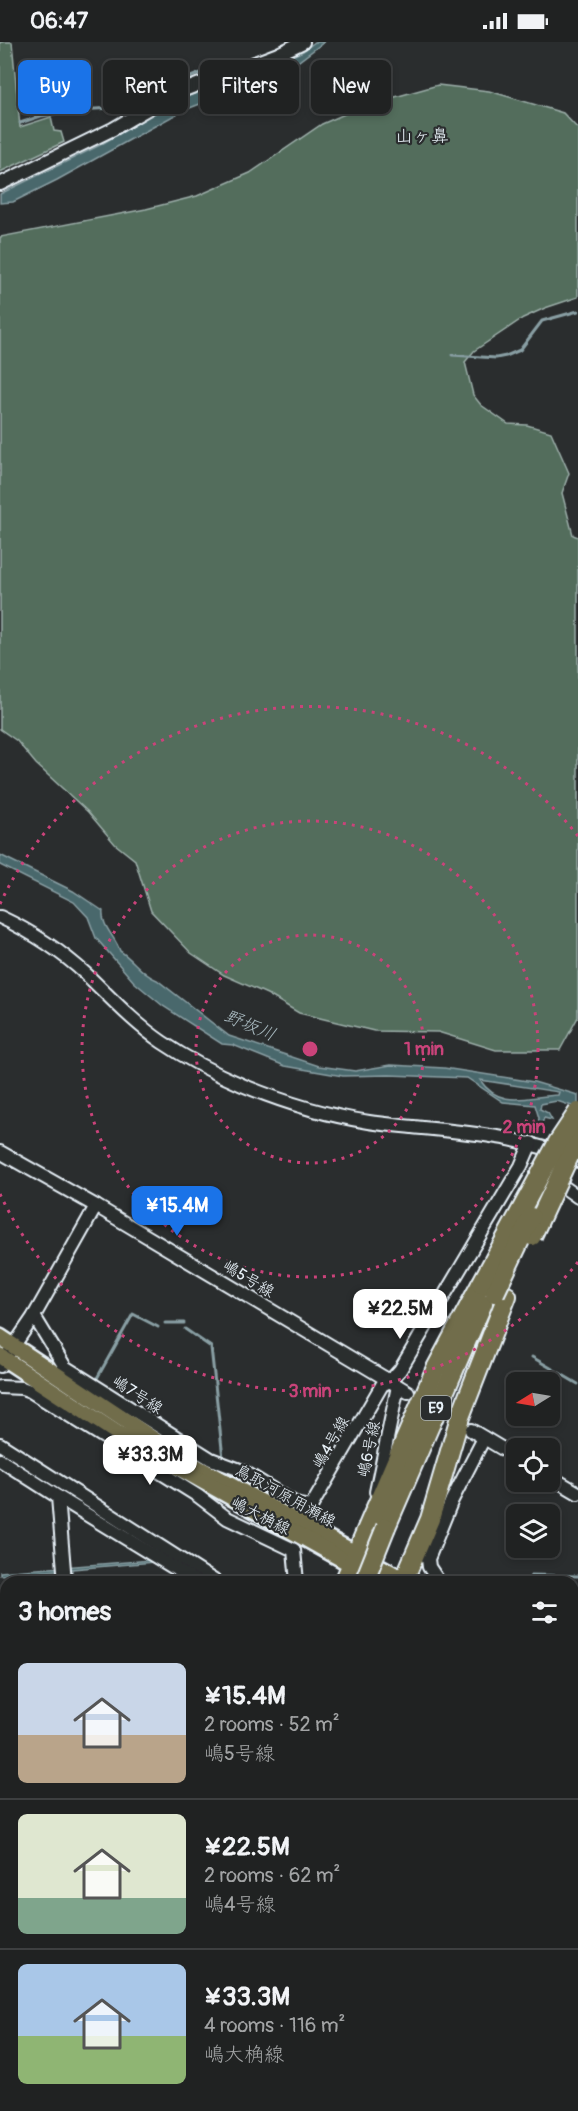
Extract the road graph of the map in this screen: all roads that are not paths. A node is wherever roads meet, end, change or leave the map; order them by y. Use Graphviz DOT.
graph roads {
  1 [pos="303,42"];
  2 [pos="0,184"];
  3 [pos="0,917"];
  4 [pos="578,1112"];
  5 [pos="578,1117"];
  6 [pos="578,1128"];
  7 [pos="578,1137"];
  8 [pos="531,1143"];
  9 [pos="0,1152"];
  10 [pos="578,1161"];
  11 [pos="521,1166"];
  12 [pos="537,1172"];
  13 [pos="561,1185"];
  14 [pos="578,1197"];
  15 [pos="96,1206"];
  16 [pos="493,1291"];
  17 [pos="34,1316"];
  18 [pos="0,1337"];
  19 [pos="5,1356"];
  20 [pos="399,1386"];
  21 [pos="0,1388"];
  22 [pos="471,1430"];
  23 [pos="484,1438"];
  24 [pos="0,1444"];
  25 [pos="506,1451"];
  26 [pos="0,1460"];
  27 [pos="560,1482"];
  28 [pos="578,1493"];
  29 [pos="58,1497"];
  30 [pos="311,1507"];
  31 [pos="382,1525"];
  32 [pos="297,1537"];
  33 [pos="353,1559"];
  34 [pos="65,1576"];
  35 [pos="187,1576"];
  36 [pos="207,1576"];
  37 [pos="297,1576"];
  38 [pos="346,1576"];
  39 [pos="366,1576"];
  40 [pos="371,1576"];
  41 [pos="375,1576"];
  42 [pos="391,1576"];
  43 [pos="407,1576"];
  44 [pos="435,1576"];
  1 -- 2 [label="street"];
  3 -- 8 [label="street"];
  4 -- 16 [label="highway, bridge"];
  5 -- 16 [label="highway, E9, bridge"];
  6 -- 16 [label="highway, E9, bridge"];
  7 -- 16 [label="highway, bridge"];
  8 -- 10 [label="street"];
  8 -- 11 [label="street, 嶋4号線"];
  9 -- 15 [label="street, 嶋5号線"];
  11 -- 12 [label="street"];
  11 -- 20 [label="street, 嶋4号線"];
  13 -- 14 [label="street"];
  15 -- 17 [label="street"];
  15 -- 20 [label="street, 嶋5号線"];
  16 -- 31 [label="highway, E9"];
  16 -- 43 [label="highway"];
  17 -- 19 [label="street"];
  17 -- 30 [label="street, 嶋7号線"];
  18 -- 19 [label="main road, 鳥取河原用瀬線"];
  19 -- 32 [label="main road, 鳥取河原用瀬線"];
  20 -- 30 [label="street, 嶋4号線"];
  20 -- 31 [label="street, 嶋6号線"];
  21 -- 32 [label="street, 嶋大桷線"];
  22 -- 23 [label="street"];
  23 -- 25 [label="street"];
  23 -- 44 [label="street"];
  24 -- 36 [label="street"];
  26 -- 29 [label="street"];
  27 -- 28 [label="street"];
  29 -- 34 [label="street"];
  29 -- 35 [label="street"];
  30 -- 32 [label="street, 嶋4号線"];
  31 -- 33 [label="highway"];
  31 -- 39 [label="highway, E9, bridge"];
  31 -- 40 [label="highway, E9"];
  32 -- 33 [label="main road, 鳥取河原用瀬線"];
  32 -- 37 [label="street, 嶋大桷線"];
  33 -- 38 [label="highway"];
  33 -- 41 [label="main road, 鳥取河原用瀬線"];
  33 -- 42 [label="main road, 鳥取河原用瀬線"];
}
